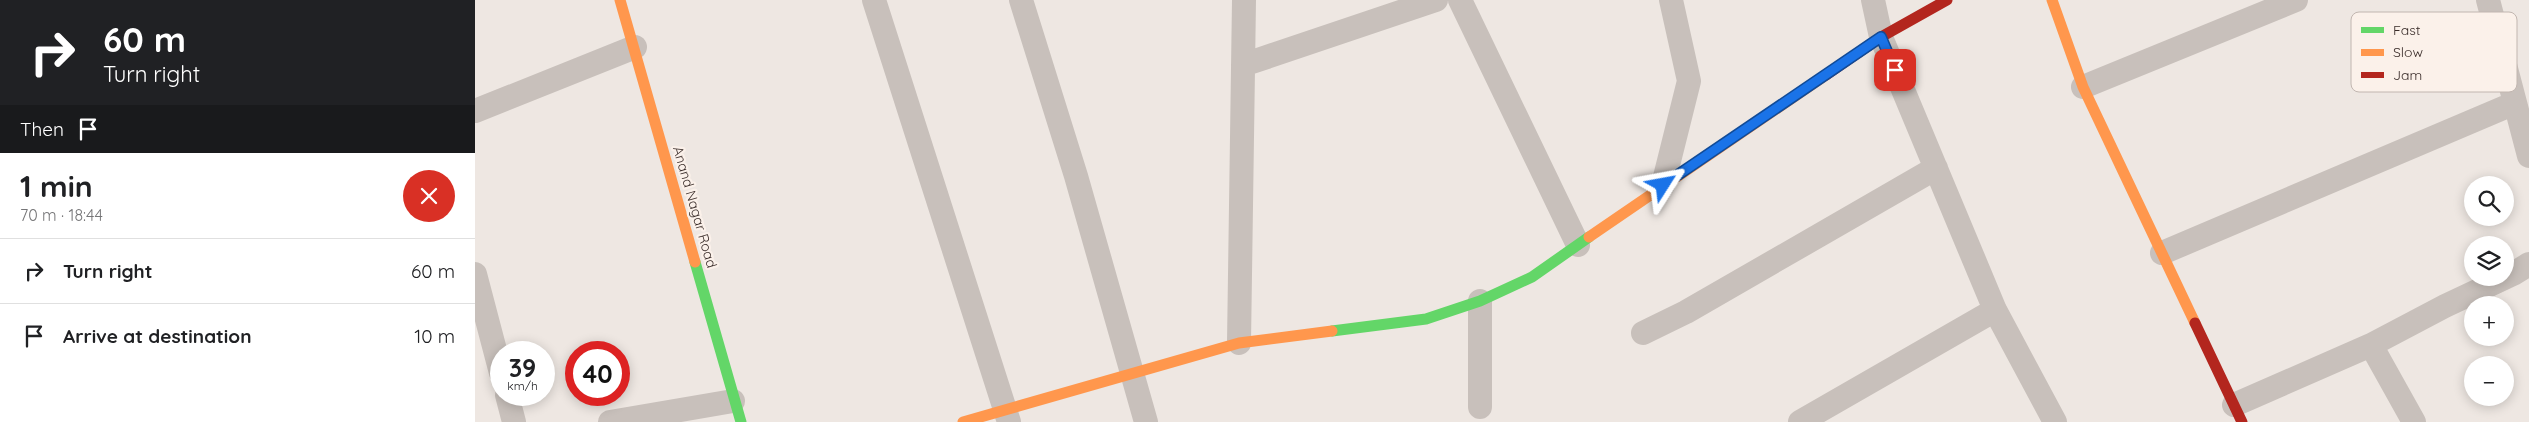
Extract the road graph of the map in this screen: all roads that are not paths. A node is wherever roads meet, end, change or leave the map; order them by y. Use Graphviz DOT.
graph roads {
  1 [pos="620,0"];
  2 [pos="874,0"];
  3 [pos="1021,0"];
  4 [pos="1244,0"];
  5 [pos="1436,0"];
  6 [pos="1460,0"];
  7 [pos="1671,0"];
  8 [pos="1873,0"];
  9 [pos="1947,0"];
  10 [pos="2051,0"];
  11 [pos="2296,0"];
  12 [pos="1881,37"];
  13 [pos="635,47"];
  14 [pos="1243,65"];
  15 [pos="2083,87"];
  16 [pos="2512,92"];
  17 [pos="2515,103"];
  18 [pos="475,111"];
  19 [pos="2529,156"];
  20 [pos="1936,168"];
  21 [pos="1663,185"];
  22 [pos="1578,245"];
  23 [pos="2162,253"];
  24 [pos="2529,264"];
  25 [pos="475,274"];
  26 [pos="1480,301"];
  27 [pos="1995,310"];
  28 [pos="1643,333"];
  29 [pos="493,341"];
  30 [pos="1239,343"];
  31 [pos="2371,344"];
  32 [pos="1131,374"];
  33 [pos="510,406"];
  34 [pos="1480,407"];
  35 [pos="737,412"];
  36 [pos="2238,414"];
  37 [pos="1007,416"];
  38 [pos="514,422"];
  39 [pos="610,422"];
  40 [pos="963,422"];
  41 [pos="1146,422"];
  42 [pos="1800,422"];
  43 [pos="2055,422"];
  44 [pos="2414,422"];
  1 -- 13 [label="street, Anand Nagar Road"];
  2 -- 37 [label="street"];
  3 -- 32 [label="street"];
  4 -- 14 [label="street"];
  5 -- 14 [label="street"];
  6 -- 22 [label="street"];
  7 -- 21 [label="street"];
  8 -- 12 [label="street"];
  9 -- 12 [label="street"];
  10 -- 15 [label="street"];
  11 -- 15 [label="street"];
  12 -- 20 [label="street"];
  12 -- 21 [label="street"];
  13 -- 18 [label="street"];
  13 -- 35 [label="street, Anand Nagar Road"];
  14 -- 30 [label="street"];
  15 -- 23 [label="street"];
  16 -- 17 [label="street"];
  17 -- 19 [label="street"];
  17 -- 23 [label="street"];
  20 -- 27 [label="street"];
  20 -- 28 [label="street"];
  21 -- 22 [label="street"];
  22 -- 26 [label="street"];
  23 -- 36 [label="street"];
  24 -- 31 [label="street"];
  25 -- 29 [label="street"];
  26 -- 30 [label="street"];
  26 -- 34 [label="street"];
  27 -- 42 [label="street"];
  27 -- 43 [label="street"];
  30 -- 32 [label="street"];
  31 -- 36 [label="street"];
  31 -- 44 [label="street"];
  32 -- 37 [label="street"];
  32 -- 41 [label="street"];
  33 -- 38 [label="street"];
  35 -- 39 [label="street"];
  37 -- 40 [label="street"];
}
